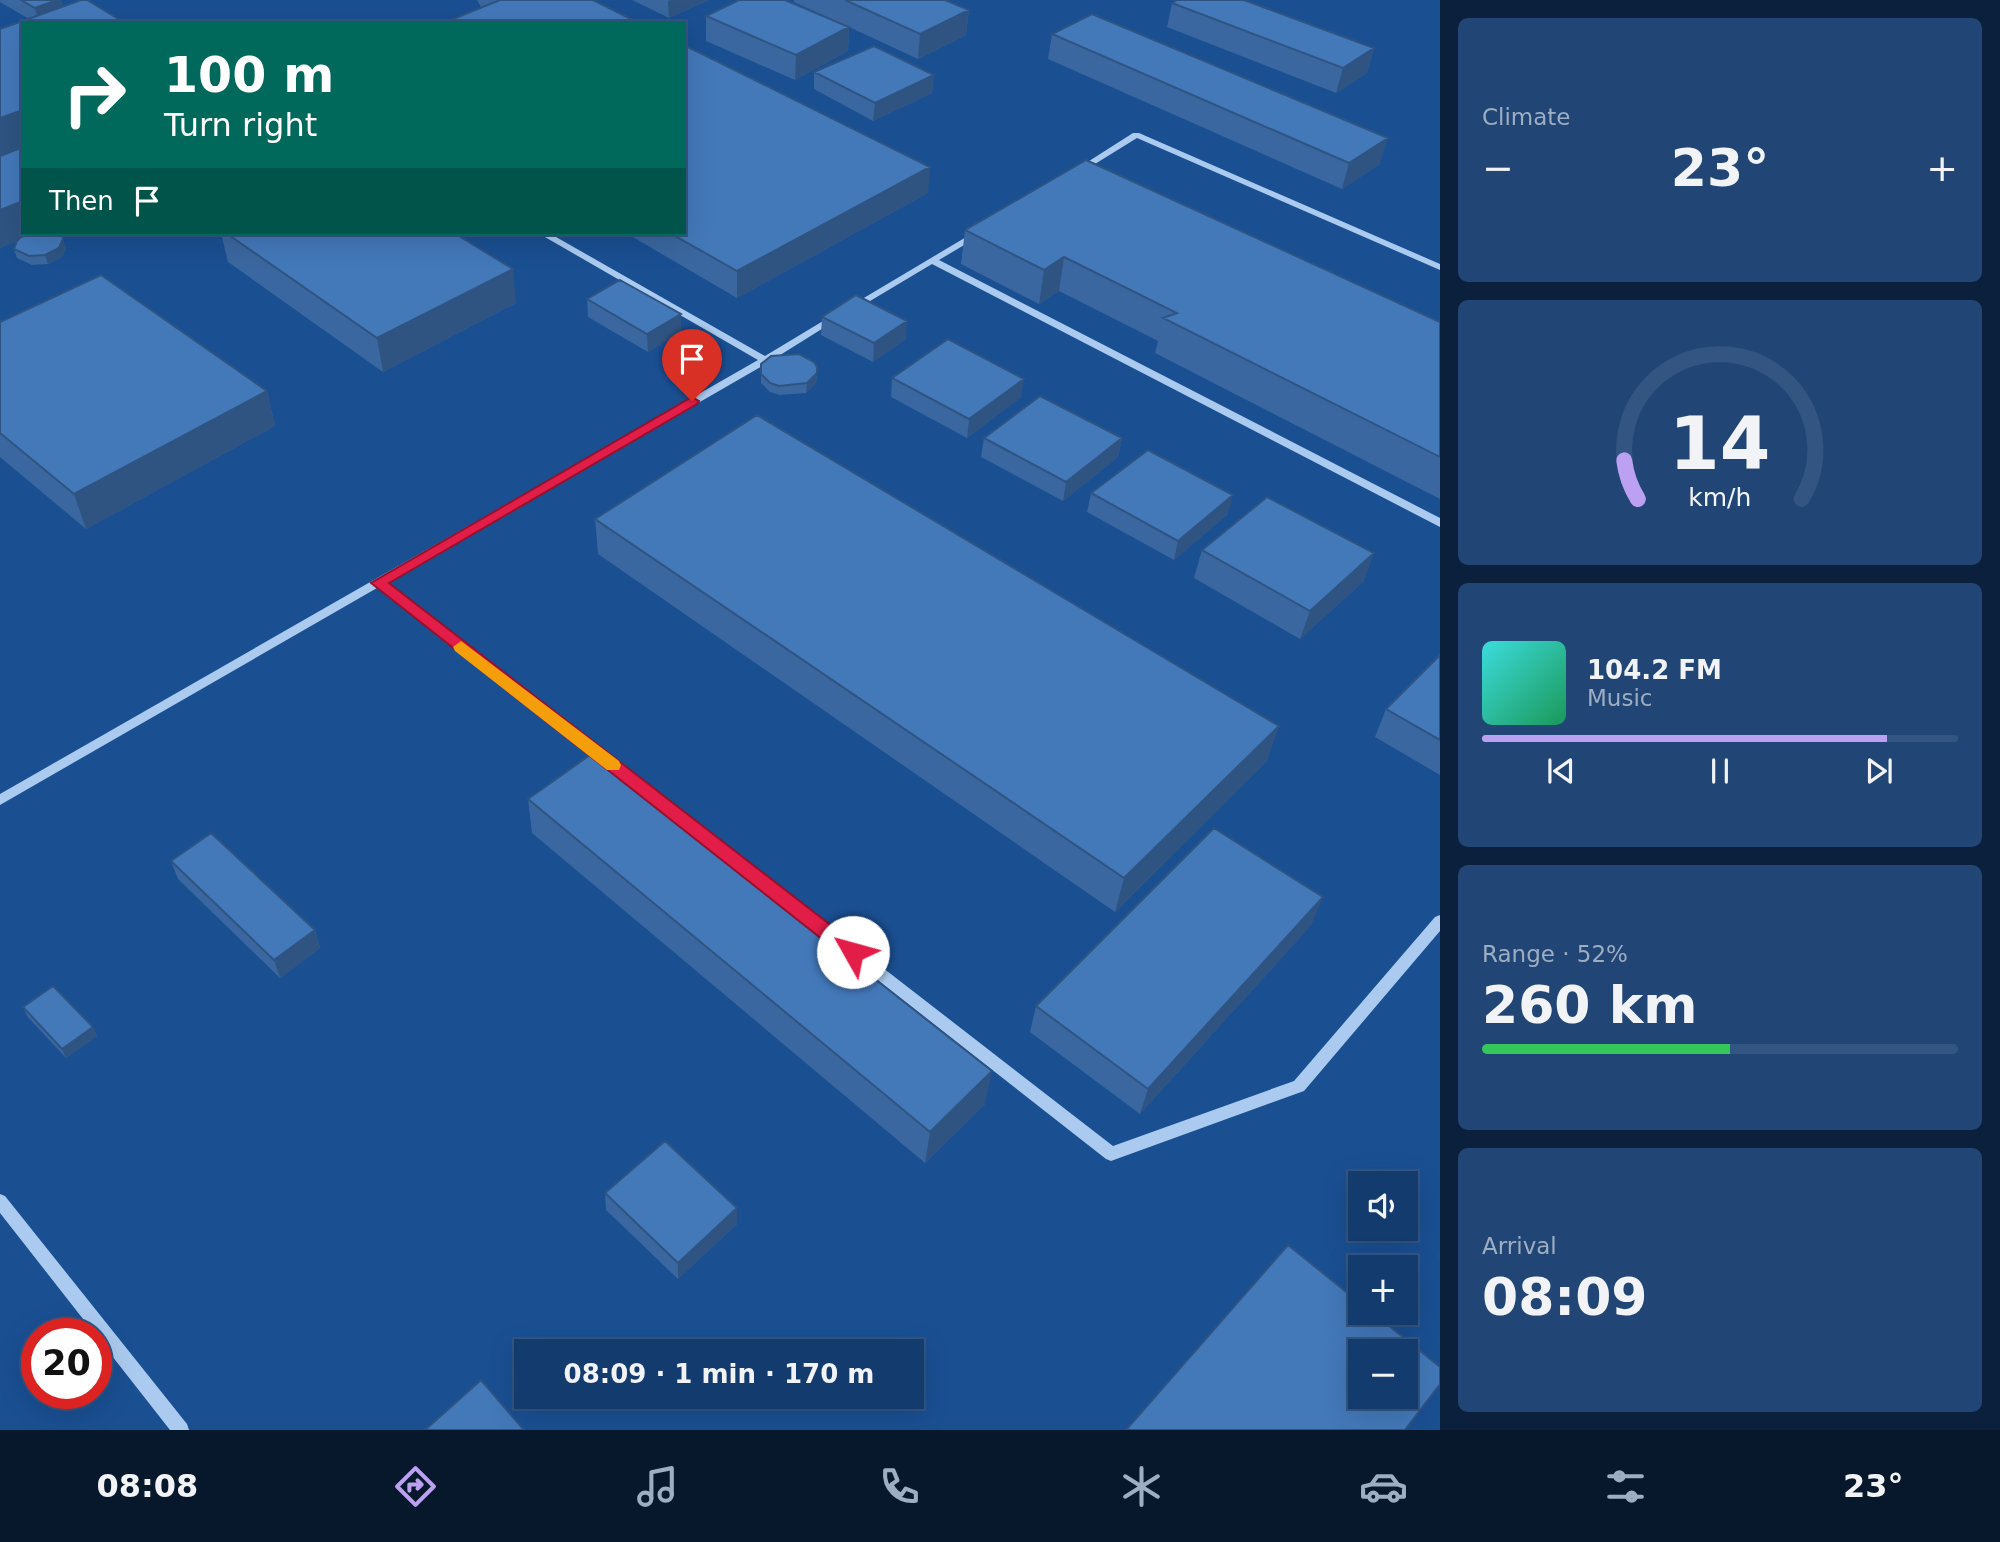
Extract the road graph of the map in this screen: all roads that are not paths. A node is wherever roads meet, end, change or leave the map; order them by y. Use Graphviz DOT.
graph roads {
  1 [pos="1068,177"];
  2 [pos="989,226"];
  3 [pos="546,235"];
  4 [pos="933,261"];
  5 [pos="1440,267"];
  6 [pos="765,360"];
  7 [pos="1440,523"];
  8 [pos="378,583"];
  9 [pos="0,800"];
  10 [pos="1440,921"];
  11 [pos="0,1201"];
  12 [pos="181,1430"];
  1 -- 5 [label="lane"];
  2 -- 4 [label="lane"];
  3 -- 6 [label="lane"];
  4 -- 6 [label="lane"];
  4 -- 7 [label="lane"];
  6 -- 8 [label="lane"];
  8 -- 9 [label="lane"];
  8 -- 10 [label="lane"];
  11 -- 12 [label="lane"];
}
